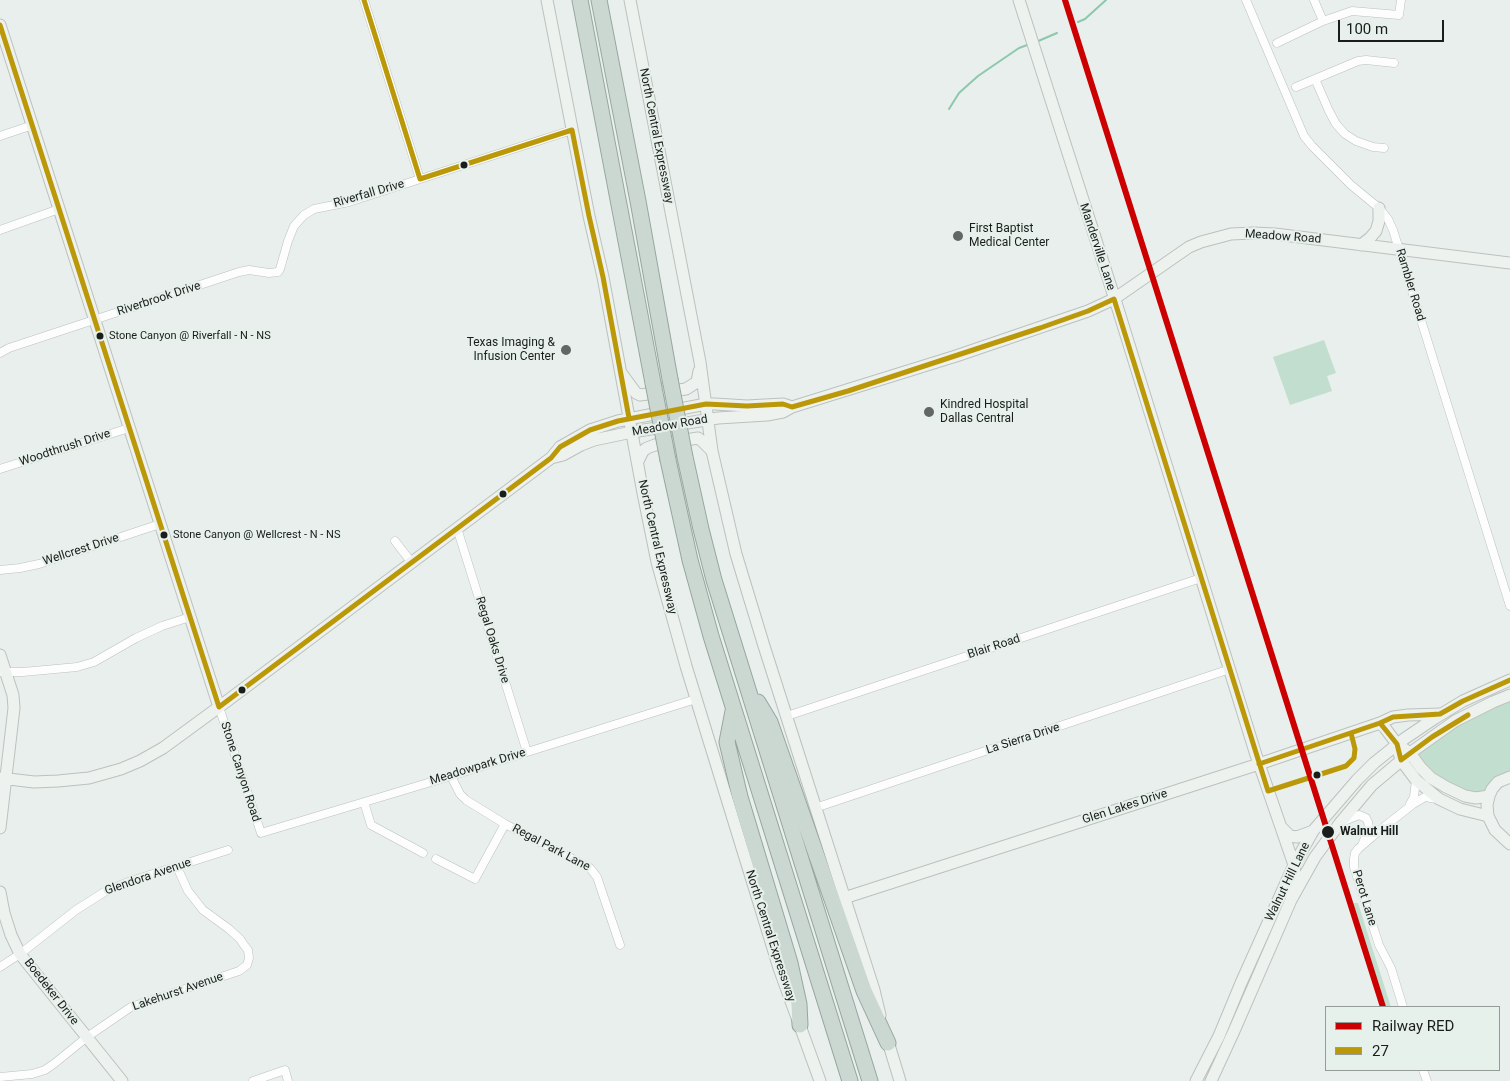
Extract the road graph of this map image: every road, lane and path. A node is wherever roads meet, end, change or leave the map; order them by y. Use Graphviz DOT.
graph roads {
  1 [pos="364,0"];
  2 [pos="547,0"];
  3 [pos="580,0"];
  4 [pos="599,0"];
  5 [pos="630,0"];
  6 [pos="1020,0"];
  7 [pos="1246,0"];
  8 [pos="1314,0"];
  9 [pos="1401,0"];
  10 [pos="1323,22"];
  11 [pos="0,25"];
  12 [pos="1277,43"];
  13 [pos="1394,63"];
  14 [pos="1315,79"];
  15 [pos="1296,87"];
  16 [pos="33,125"];
  17 [pos="572,130"];
  18 [pos="0,136"];
  19 [pos="1384,148"];
  20 [pos="420,179"];
  21 [pos="1379,208"];
  22 [pos="59,209"];
  23 [pos="0,230"];
  24 [pos="1361,245"];
  25 [pos="1399,250"];
  26 [pos="1510,263"];
  27 [pos="262,272"];
  28 [pos="1114,299"];
  29 [pos="95,321"];
  30 [pos="0,353"];
  31 [pos="700,362"];
  32 [pos="621,373"];
  33 [pos="706,404"];
  34 [pos="792,407"];
  35 [pos="629,418"];
  36 [pos="708,420"];
  37 [pos="129,428"];
  38 [pos="632,432"];
  39 [pos="712,451"];
  40 [pos="551,458"];
  41 [pos="638,461"];
  42 [pos="0,469"];
  43 [pos="160,524"];
  44 [pos="457,528"];
  45 [pos="395,541"];
  46 [pos="412,563"];
  47 [pos="0,570"];
  48 [pos="1201,578"];
  49 [pos="1510,606"];
  50 [pos="190,617"];
  51 [pos="0,655"];
  52 [pos="1230,669"];
  53 [pos="3,672"];
  54 [pos="744,679"];
  55 [pos="1510,680"];
  56 [pos="1510,695"];
  57 [pos="696,699"];
  58 [pos="219,707"];
  59 [pos="733,709"];
  60 [pos="1440,714"];
  61 [pos="787,716"];
  62 [pos="1382,722"];
  63 [pos="1396,744"];
  64 [pos="527,752"];
  65 [pos="1405,757"];
  66 [pos="1259,764"];
  67 [pos="1384,774"];
  68 [pos="451,776"];
  69 [pos="1510,777"];
  70 [pos="3,778"];
  71 [pos="1416,780"];
  72 [pos="1489,796"];
  73 [pos="1439,799"];
  74 [pos="364,802"];
  75 [pos="815,808"];
  76 [pos="1408,808"];
  77 [pos="1488,816"];
  78 [pos="1340,823"];
  79 [pos="504,824"];
  80 [pos="1280,827"];
  81 [pos="0,828"];
  82 [pos="1313,831"];
  83 [pos="261,833"];
  84 [pos="1510,844"];
  85 [pos="1363,845"];
  86 [pos="228,850"];
  87 [pos="423,852"];
  88 [pos="436,859"];
  89 [pos="1294,865"];
  90 [pos="177,867"];
  91 [pos="0,892"];
  92 [pos="844,898"];
  93 [pos="1291,900"];
  94 [pos="620,945"];
  95 [pos="20,954"];
  96 [pos="0,967"];
  97 [pos="1241,983"];
  98 [pos="1252,989"];
  99 [pos="1403,1006"];
  100 [pos="800,1025"];
  101 [pos="87,1037"];
  102 [pos="888,1043"];
  103 [pos="0,1077"];
  104 [pos="122,1081"];
  105 [pos="253,1081"];
  106 [pos="288,1081"];
  107 [pos="820,1081"];
  108 [pos="850,1081"];
  109 [pos="870,1081"];
  110 [pos="900,1081"];
  111 [pos="1196,1081"];
  112 [pos="1211,1081"];
  1 -- 20 [label="street"];
  2 -- 17 [label="street, North Central Expressway"];
  3 -- 59 [label="highway, bridge"];
  4 -- 54 [label="highway, bridge"];
  5 -- 31 [label="street, North Central Expressway"];
  6 -- 28 [label="street, Manderville Lane"];
  7 -- 21 [label="street, Rambler Road"];
  8 -- 10 [label="street"];
  9 -- 10 [label="street"];
  10 -- 12 [label="street"];
  11 -- 16 [label="street, Stone Canyon Road"];
  13 -- 14 [label="street"];
  14 -- 15 [label="street"];
  14 -- 19 [label="street"];
  16 -- 18 [label="street"];
  16 -- 22 [label="street, Stone Canyon Road"];
  17 -- 20 [label="street, Riverfall Drive"];
  17 -- 32 [label="street, North Central Expressway"];
  20 -- 27 [label="street, Riverfall Drive"];
  21 -- 24 [label="street"];
  21 -- 25 [label="street, Rambler Road"];
  22 -- 23 [label="street"];
  22 -- 29 [label="street, Stone Canyon Road"];
  24 -- 25 [label="street, Meadow Road"];
  24 -- 28 [label="street, Meadow Road"];
  25 -- 26 [label="street, Meadow Road"];
  25 -- 49 [label="street, Rambler Road"];
  27 -- 29 [label="street, Riverbrook Drive"];
  28 -- 34 [label="street, Meadow Road"];
  28 -- 48 [label="street, Manderville Lane"];
  29 -- 30 [label="street, Riverbrook Drive"];
  29 -- 37 [label="street, Stone Canyon Road"];
  31 -- 32 [label="street"];
  31 -- 33 [label="street, North Central Expressway"];
  32 -- 35 [label="street, North Central Expressway"];
  33 -- 34 [label="street, Meadow Road"];
  33 -- 35 [label="street, Meadow Road"];
  33 -- 36 [label="street, North Central Expressway"];
  34 -- 36 [label="street, Meadow Road"];
  35 -- 38 [label="street, North Central Expressway"];
  35 -- 40 [label="street, Meadow Road"];
  36 -- 38 [label="street, Meadow Road"];
  36 -- 39 [label="street, North Central Expressway"];
  37 -- 42 [label="street, Woodthrush Drive"];
  37 -- 43 [label="street, Stone Canyon Road"];
  38 -- 40 [label="street, Meadow Road"];
  38 -- 41 [label="street, North Central Expressway"];
  39 -- 41 [label="street"];
  39 -- 61 [label="street, North Central Expressway"];
  40 -- 44 [label="street, Meadow Road"];
  41 -- 57 [label="street, North Central Expressway"];
  43 -- 47 [label="street, Wellcrest Drive"];
  43 -- 50 [label="street, Stone Canyon Road"];
  44 -- 46 [label="street, Meadow Road"];
  44 -- 64 [label="street, Regal Oaks Drive"];
  45 -- 46 [label="street"];
  46 -- 58 [label="street, Meadow Road"];
  48 -- 52 [label="street, Manderville Lane"];
  48 -- 61 [label="street, Blair Road"];
  50 -- 53 [label="street"];
  50 -- 58 [label="street, Stone Canyon Road"];
  51 -- 53 [label="street"];
  52 -- 66 [label="street, Manderville Lane"];
  52 -- 75 [label="street, La Sierra Drive"];
  53 -- 70 [label="street"];
  54 -- 102 [label="highway"];
  54 -- 109 [label="highway"];
  55 -- 60 [label="street, Walnut Hill Lane"];
  56 -- 65 [label="street, Walnut Hill Lane"];
  57 -- 64 [label="street, Meadowpark Drive"];
  57 -- 100 [label="street, North Central Expressway"];
  58 -- 70 [label="street, Meadow Road"];
  58 -- 83 [label="street, Stone Canyon Road"];
  59 -- 100 [label="highway"];
  59 -- 108 [label="highway"];
  60 -- 62 [label="street, Glen Lakes Drive"];
  60 -- 63 [label="street, Walnut Hill Lane"];
  61 -- 75 [label="street, North Central Expressway"];
  62 -- 63 [label="street"];
  62 -- 66 [label="street, Glen Lakes Drive"];
  63 -- 65 [label="street"];
  63 -- 82 [label="street, Walnut Hill Lane"];
  64 -- 68 [label="street, Meadowpark Drive"];
  65 -- 67 [label="street, Walnut Hill Lane"];
  65 -- 71 [label="street"];
  65 -- 72 [label="street"];
  66 -- 80 [label="street, Manderville Lane"];
  66 -- 92 [label="street, Glen Lakes Drive"];
  67 -- 71 [label="street"];
  67 -- 78 [label="street, Walnut Hill Lane"];
  68 -- 74 [label="street, Meadowpark Drive"];
  68 -- 79 [label="street, Regal Park Lane"];
  69 -- 72 [label="street"];
  70 -- 81 [label="street"];
  71 -- 73 [label="street"];
  71 -- 76 [label="street"];
  72 -- 77 [label="street"];
  73 -- 76 [label="street, Perot Lane"];
  73 -- 77 [label="street"];
  74 -- 83 [label="street, Meadowpark Drive"];
  74 -- 87 [label="street"];
  75 -- 92 [label="street, North Central Expressway"];
  76 -- 85 [label="street, Perot Lane"];
  77 -- 84 [label="street"];
  78 -- 85 [label="street"];
  78 -- 93 [label="street, Walnut Hill Lane"];
  79 -- 88 [label="street"];
  79 -- 94 [label="street, Regal Park Lane"];
  80 -- 82 [label="street"];
  80 -- 89 [label="street, Manderville Lane"];
  82 -- 89 [label="street, Walnut Hill Lane"];
  85 -- 99 [label="street, Perot Lane"];
  86 -- 90 [label="street, Glendora Avenue"];
  89 -- 93 [label="street"];
  89 -- 97 [label="street, Walnut Hill Lane"];
  90 -- 95 [label="street, Glendora Avenue"];
  90 -- 101 [label="street, Lakehurst Avenue"];
  91 -- 95 [label="street, Boedeker Drive"];
  92 -- 102 [label="street, North Central Expressway"];
  93 -- 98 [label="street, Walnut Hill Lane"];
  95 -- 96 [label="street, Glendora Avenue"];
  95 -- 101 [label="street, Boedeker Drive"];
  97 -- 98 [label="street"];
  97 -- 111 [label="street, Walnut Hill Lane"];
  98 -- 112 [label="street, Walnut Hill Lane"];
  100 -- 107 [label="street, North Central Expressway"];
  101 -- 103 [label="street, Lakehurst Avenue"];
  101 -- 104 [label="street, Boedeker Drive"];
  102 -- 110 [label="street, North Central Expressway"];
  105 -- 106 [label="street"];
}
